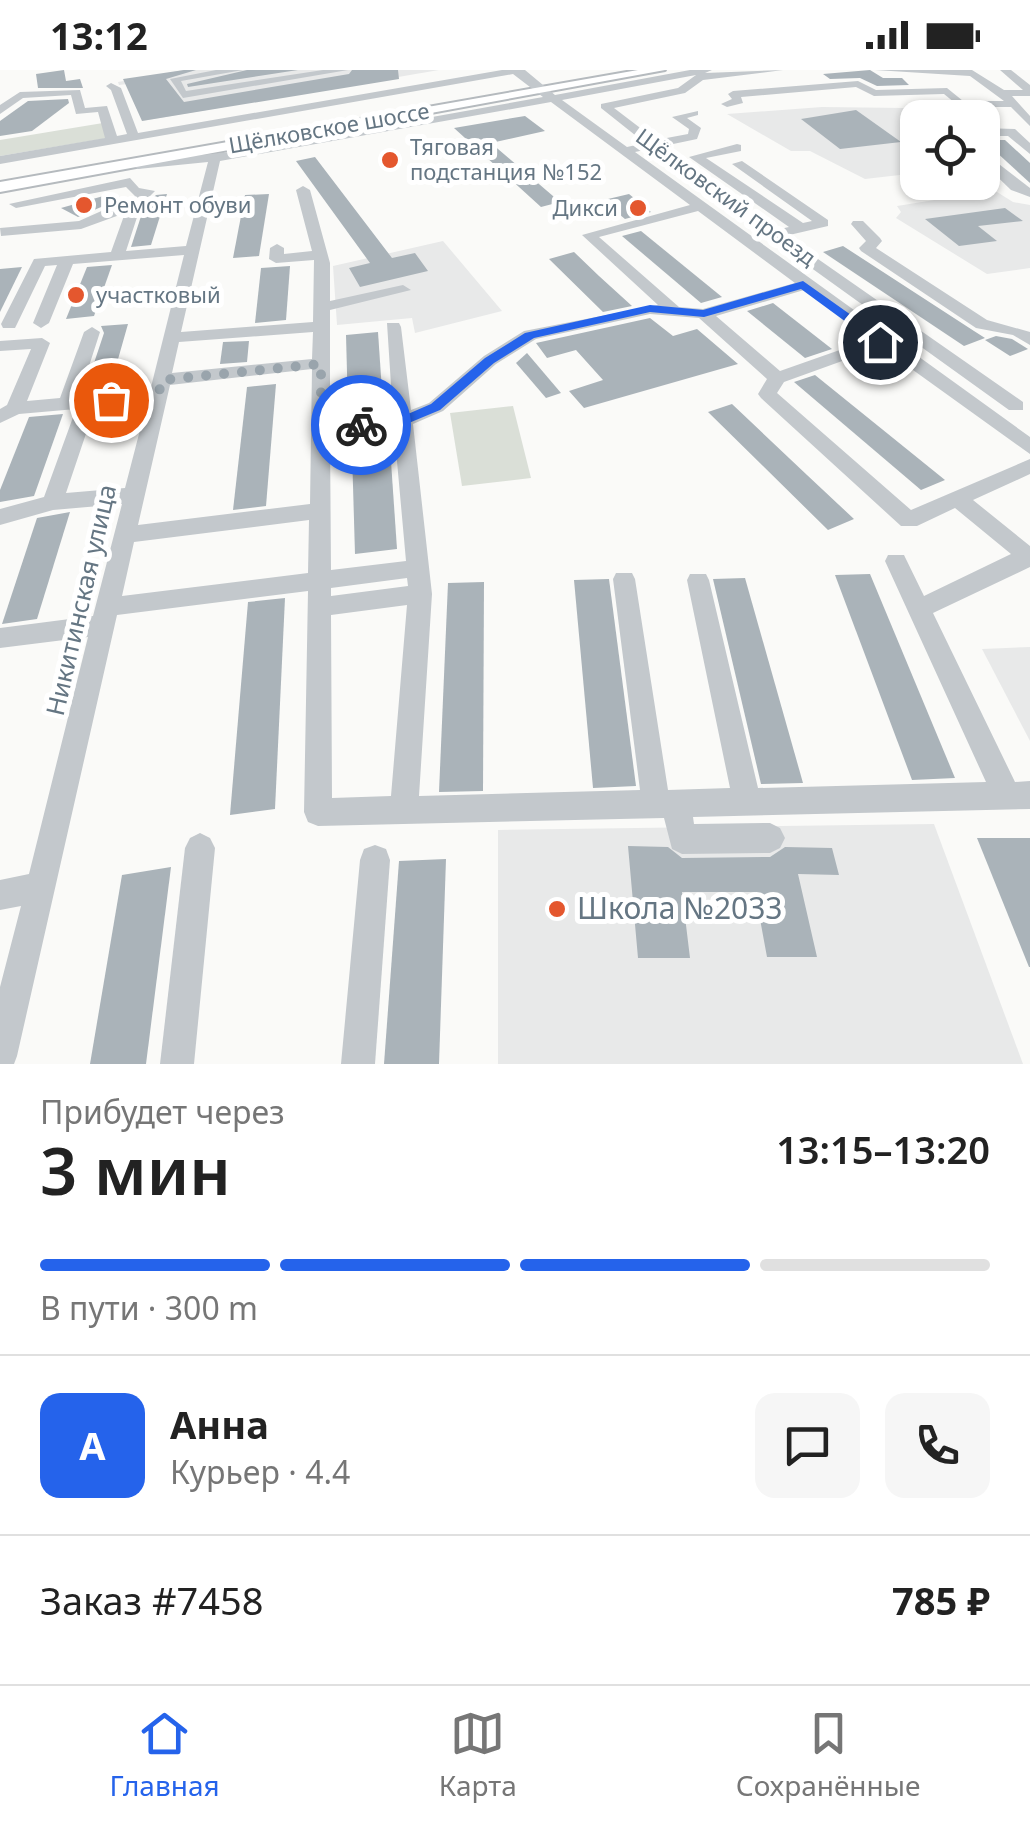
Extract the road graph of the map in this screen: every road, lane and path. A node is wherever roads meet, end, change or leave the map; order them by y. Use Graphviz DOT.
graph roads {
  1 [pos="238,70"];
  2 [pos="343,70"];
  3 [pos="516,70"];
  4 [pos="604,70"];
  5 [pos="658,70"];
  6 [pos="706,70"];
  7 [pos="778,70"];
  8 [pos="880,70"];
  9 [pos="1006,70"];
  10 [pos="963,71"];
  11 [pos="90,80"];
  12 [pos="111,86"];
  13 [pos="540,90"];
  14 [pos="1030,91"];
  15 [pos="76,92"];
  16 [pos="1002,93"];
  17 [pos="1014,104"];
  18 [pos="312,106"];
  19 [pos="0,111"];
  20 [pos="694,113"];
  21 [pos="727,114"];
  22 [pos="709,124"];
  23 [pos="1030,124"];
  24 [pos="695,128"];
  25 [pos="1000,132"];
  26 [pos="134,137"];
  27 [pos="112,141"];
  28 [pos="187,142"];
  29 [pos="654,144"];
  30 [pos="1030,150"];
  31 [pos="622,152"];
  32 [pos="216,157"];
  33 [pos="0,160"];
  34 [pos="82,172"];
  35 [pos="1000,172"];
  36 [pos="4,182"];
  37 [pos="303,190"];
  38 [pos="1030,193"];
  39 [pos="16,204"];
  40 [pos="136,204"];
  41 [pos="698,207"];
  42 [pos="858,224"];
  43 [pos="801,228"];
  44 [pos="0,233"];
  45 [pos="774,235"];
  46 [pos="744,242"];
  47 [pos="277,248"];
  48 [pos="193,250"];
  49 [pos="117,256"];
  50 [pos="320,256"];
  51 [pos="67,260"];
  52 [pos="803,284"];
  53 [pos="403,290"];
  54 [pos="674,310"];
  55 [pos="704,314"];
  56 [pos="322,316"];
  57 [pos="40,322"];
  58 [pos="9,324"];
  59 [pos="392,326"];
  60 [pos="92,332"];
  61 [pos="172,338"];
  62 [pos="1029,338"];
  63 [pos="880,342"];
  64 [pos="0,346"];
  65 [pos="321,364"];
  66 [pos="777,378"];
  67 [pos="160,388"];
  68 [pos="78,403"];
  69 [pos="1023,403"];
  70 [pos="8,412"];
  71 [pos="988,418"];
  72 [pos="404,421"];
  73 [pos="321,430"];
  74 [pos="1030,447"];
  75 [pos="1030,466"];
  76 [pos="134,494"];
  77 [pos="956,498"];
  78 [pos="54,502"];
  79 [pos="319,511"];
  80 [pos="0,517"];
  81 [pos="125,535"];
  82 [pos="1029,556"];
  83 [pos="896,561"];
  84 [pos="417,568"];
  85 [pos="319,580"];
  86 [pos="624,580"];
  87 [pos="698,580"];
  88 [pos="420,594"];
  89 [pos="318,606"];
  90 [pos="919,609"];
  91 [pos="105,616"];
  92 [pos="0,638"];
  93 [pos="1018,796"];
  94 [pos="746,802"];
  95 [pos="666,804"];
  96 [pos="404,810"];
  97 [pos="770,838"];
  98 [pos="200,848"];
  99 [pos="375,860"];
  100 [pos="41,886"];
  101 [pos="0,895"];
  102 [pos="0,1056"];
  103 [pos="177,1064"];
  104 [pos="358,1064"];
  1 -- 2 [label="street"];
  3 -- 13 [label="street, Щёлковский проезд"];
  3 -- 18 [label="street"];
  4 -- 13 [label="main road, Щёлковское шоссе"];
  5 -- 13 [label="main road, Щёлковское шоссе"];
  6 -- 13 [label="street"];
  7 -- 29 [label="street"];
  8 -- 10 [label="street"];
  9 -- 14 [label="street"];
  10 -- 16 [label="street"];
  11 -- 15 [label="street"];
  12 -- 26 [label="street"];
  13 -- 28 [label="main road, Щёлковское шоссе"];
  13 -- 31 [label="street, Щёлковский проезд"];
  13 -- 32 [label="street"];
  13 -- 34 [label="main road, Щёлковское шоссе"];
  14 -- 16 [label="street"];
  15 -- 19 [label="street"];
  15 -- 27 [label="street"];
  16 -- 17 [label="street"];
  17 -- 21 [label="street"];
  17 -- 23 [label="street"];
  18 -- 26 [label="street"];
  18 -- 28 [label="street"];
  20 -- 24 [label="street"];
  22 -- 24 [label="street"];
  24 -- 29 [label="street"];
  25 -- 30 [label="street"];
  26 -- 27 [label="street"];
  27 -- 33 [label="street"];
  28 -- 36 [label="main road, Щёлковское шоссе"];
  29 -- 31 [label="street"];
  31 -- 41 [label="street, Щёлковский проезд"];
  32 -- 34 [label="street"];
  32 -- 48 [label="street, Никитинская улица"];
  34 -- 36 [label="main road, Щёлковское шоссе"];
  35 -- 38 [label="street"];
  36 -- 39 [label="street"];
  37 -- 50 [label="street"];
  39 -- 40 [label="street"];
  39 -- 44 [label="street"];
  40 -- 44 [label="street"];
  40 -- 49 [label="street"];
  41 -- 46 [label="street, Щёлковский проезд"];
  41 -- 54 [label="street"];
  42 -- 62 [label="street"];
  43 -- 43 [label="street"];
  43 -- 45 [label="street"];
  45 -- 46 [label="street"];
  45 -- 69 [label="street"];
  46 -- 52 [label="street, Щёлковский проезд"];
  47 -- 50 [label="street"];
  48 -- 49 [label="street"];
  48 -- 61 [label="street, Никитинская улица"];
  49 -- 51 [label="street"];
  50 -- 56 [label="street"];
  51 -- 57 [label="street"];
  51 -- 58 [label="street"];
  52 -- 55 [label="street"];
  52 -- 63 [label="street, Щёлковский проезд"];
  53 -- 56 [label="street"];
  54 -- 55 [label="street"];
  54 -- 72 [label="street"];
  55 -- 66 [label="street"];
  56 -- 61 [label="street"];
  56 -- 65 [label="street"];
  59 -- 72 [label="street"];
  60 -- 68 [label="street"];
  61 -- 67 [label="street, Никитинская улица"];
  63 -- 66 [label="street"];
  63 -- 71 [label="street, Щёлковский проезд"];
  64 -- 70 [label="street"];
  65 -- 67 [label="street"];
  65 -- 73 [label="street"];
  66 -- 77 [label="street"];
  67 -- 68 [label="street"];
  67 -- 76 [label="street, Никитинская улица"];
  68 -- 70 [label="street"];
  68 -- 78 [label="street"];
  69 -- 71 [label="street"];
  71 -- 74 [label="street, Щёлковский проезд"];
  72 -- 73 [label="street"];
  72 -- 84 [label="street"];
  73 -- 79 [label="street"];
  75 -- 77 [label="street"];
  76 -- 78 [label="street"];
  76 -- 81 [label="street, Никитинская улица"];
  77 -- 82 [label="street"];
  78 -- 80 [label="street"];
  79 -- 81 [label="street"];
  79 -- 85 [label="street"];
  81 -- 91 [label="street, Никитинская улица"];
  82 -- 90 [label="street"];
  83 -- 90 [label="street"];
  84 -- 85 [label="street"];
  84 -- 88 [label="street"];
  85 -- 89 [label="street"];
  85 -- 91 [label="street"];
  86 -- 95 [label="street"];
  87 -- 94 [label="street"];
  88 -- 89 [label="street"];
  88 -- 96 [label="street"];
  89 -- 96 [label="street"];
  90 -- 93 [label="street"];
  91 -- 92 [label="street"];
  91 -- 100 [label="street, Никитинская улица"];
  93 -- 94 [label="street"];
  94 -- 95 [label="street"];
  95 -- 96 [label="street"];
  95 -- 97 [label="street"];
  98 -- 103 [label="street"];
  99 -- 104 [label="street"];
  100 -- 101 [label="street"];
  100 -- 102 [label="street, Никитинская улица"];
}
